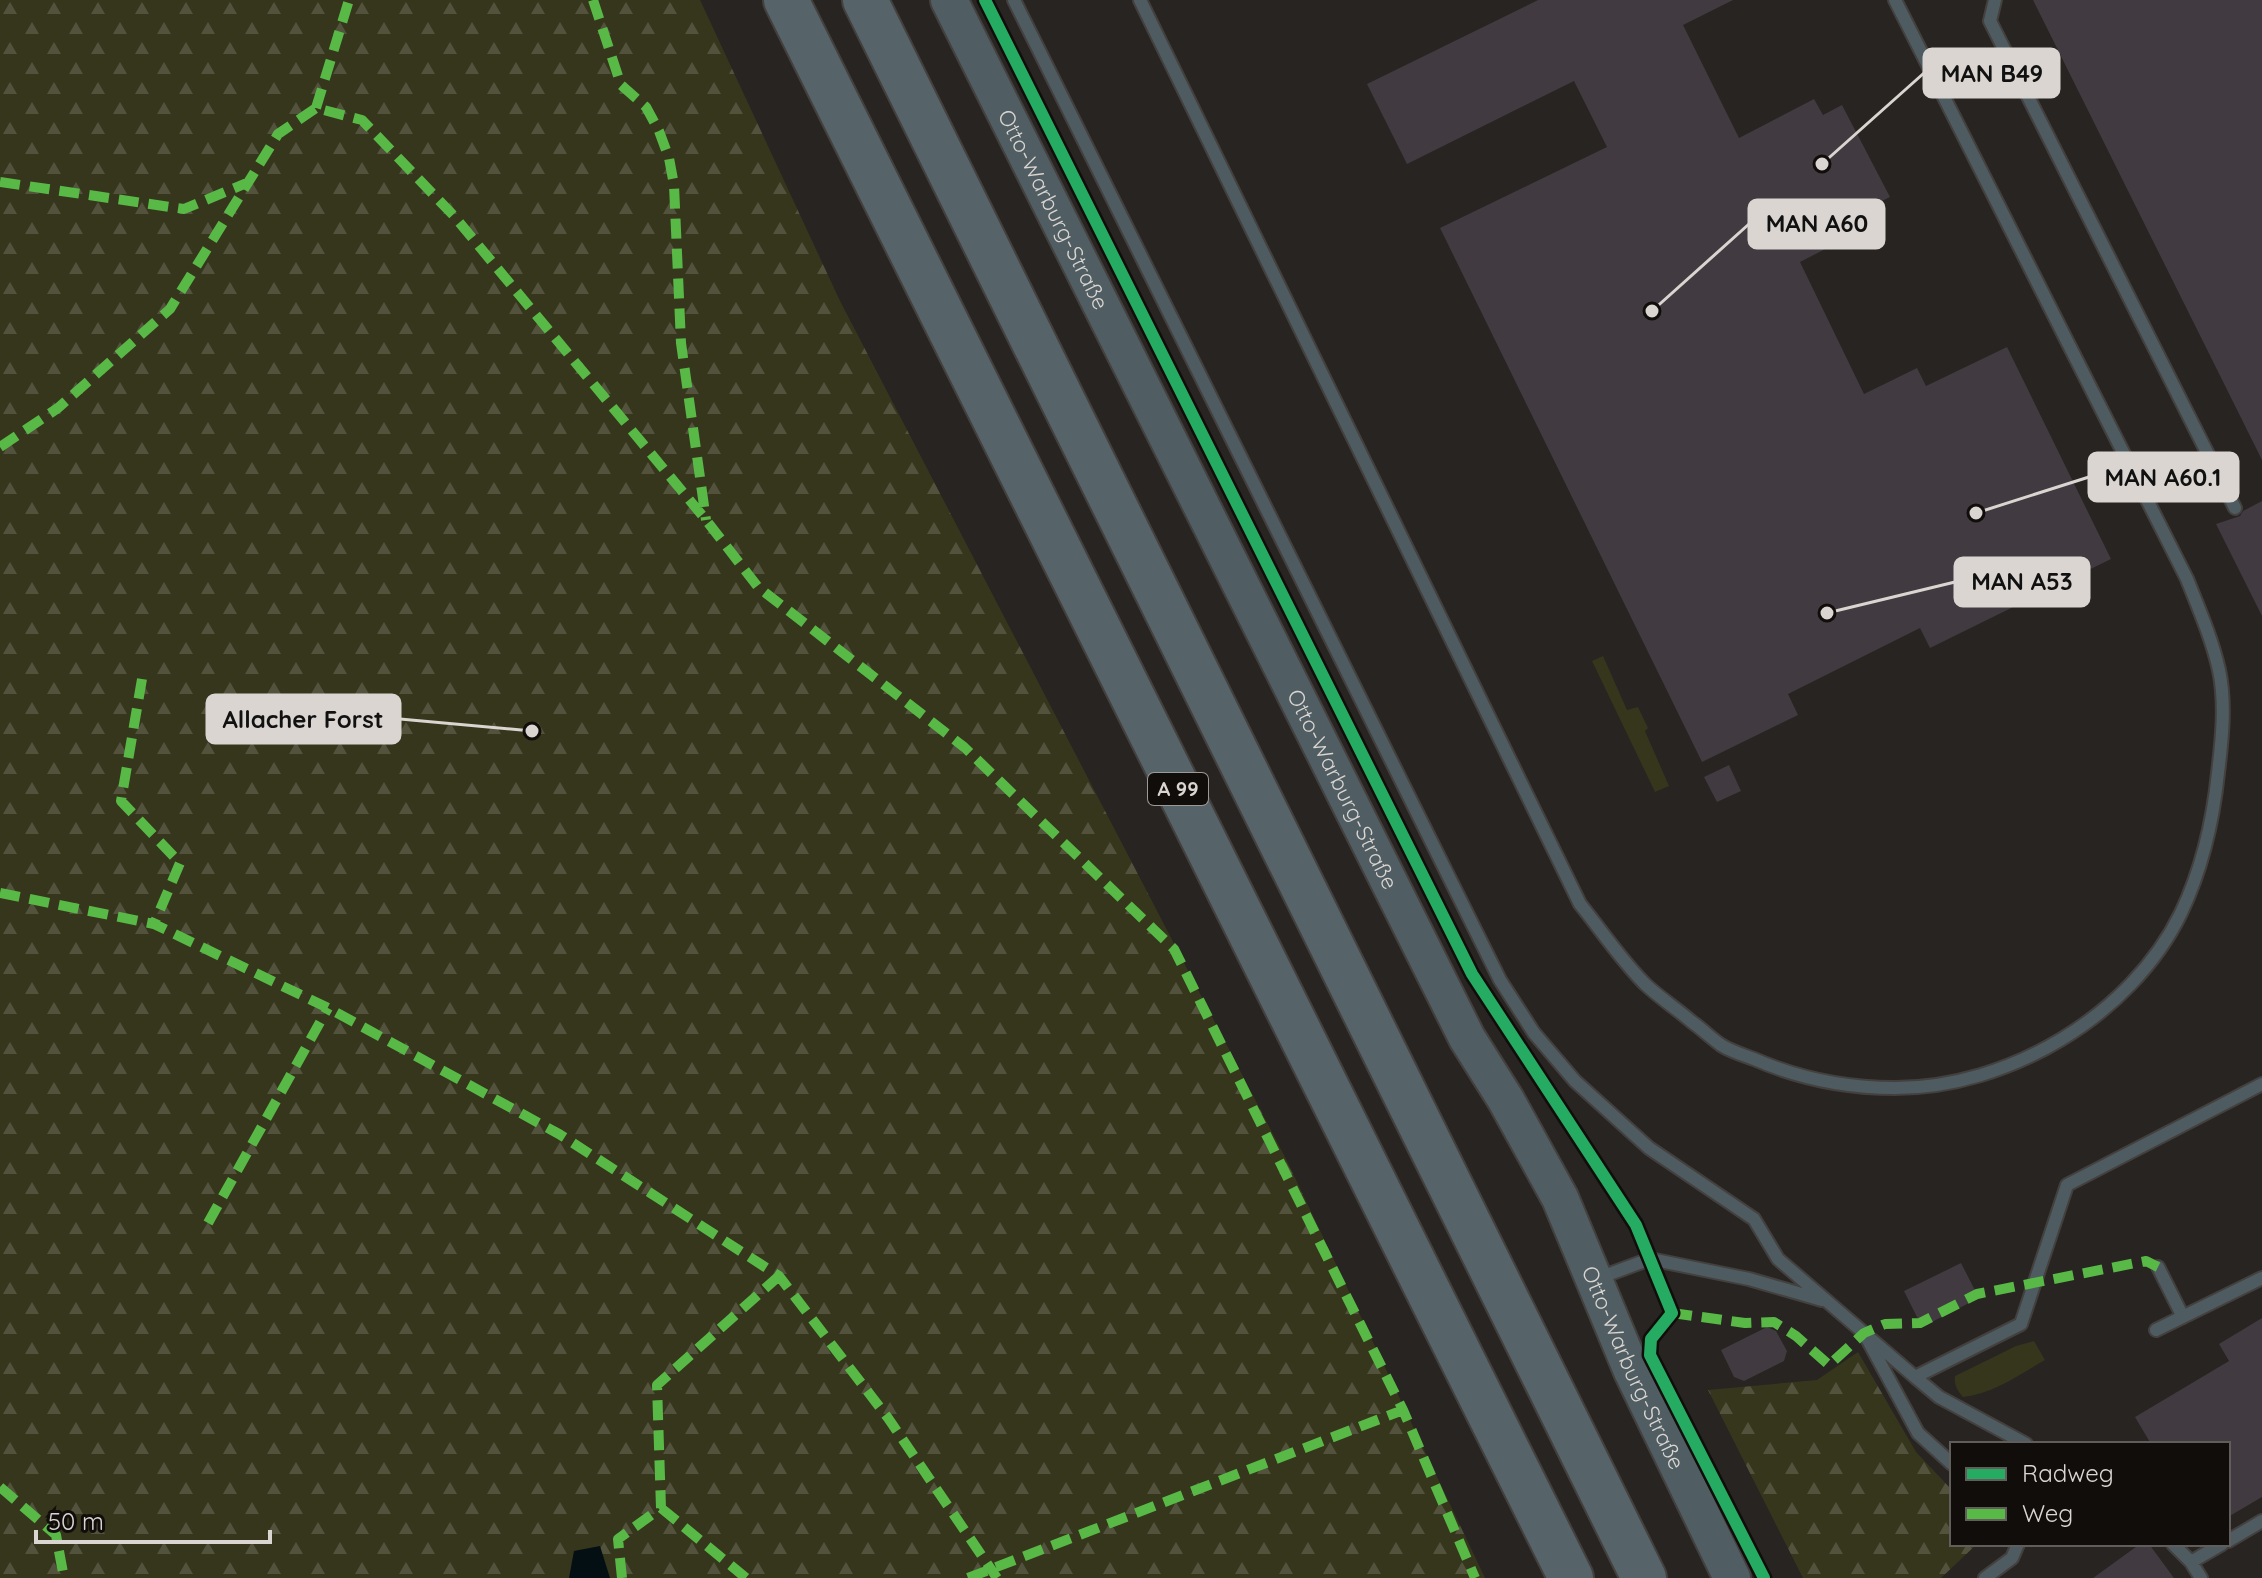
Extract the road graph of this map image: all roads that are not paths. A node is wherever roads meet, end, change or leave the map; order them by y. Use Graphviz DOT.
graph roads {
  1 [pos="786,0"];
  2 [pos="865,0"];
  3 [pos="949,0"];
  4 [pos="1014,0"];
  5 [pos="1140,0"];
  6 [pos="1895,0"];
  7 [pos="1995,0"];
  8 [pos="2235,508"];
  9 [pos="2262,1084"];
  10 [pos="2158,1267"];
  11 [pos="2262,1278"];
  12 [pos="1593,1280"];
  13 [pos="1824,1300"];
  14 [pos="2183,1317"];
  15 [pos="2156,1330"];
  16 [pos="1864,1333"];
  17 [pos="1915,1377"];
  18 [pos="2022,1442"];
  19 [pos="1950,1462"];
  20 [pos="2262,1521"];
  21 [pos="2230,1540"];
  22 [pos="2017,1546"];
  23 [pos="2175,1546"];
  24 [pos="2219,1546"];
  25 [pos="2191,1562"];
  26 [pos="1571,1578"];
  27 [pos="1644,1578"];
  28 [pos="1732,1578"];
  29 [pos="1985,1578"];
  30 [pos="2201,1578"];
  1 -- 26 [label="highway, A 99"];
  2 -- 27 [label="highway"];
  3 -- 12 [label="main road, Otto-Warburg-Straße"];
  4 -- 13 [label="lane"];
  5 -- 6 [label="lane"];
  7 -- 8 [label="lane"];
  9 -- 17 [label="lane"];
  10 -- 14 [label="lane"];
  11 -- 14 [label="lane"];
  12 -- 13 [label="lane"];
  12 -- 28 [label="main road, Otto-Warburg-Straße"];
  13 -- 16 [label="lane"];
  14 -- 15 [label="lane"];
  16 -- 17 [label="lane"];
  16 -- 19 [label="lane"];
  17 -- 18 [label="lane"];
  20 -- 21 [label="lane"];
  22 -- 29 [label="lane"];
  23 -- 25 [label="lane"];
  24 -- 25 [label="lane"];
  25 -- 30 [label="lane"];
}
